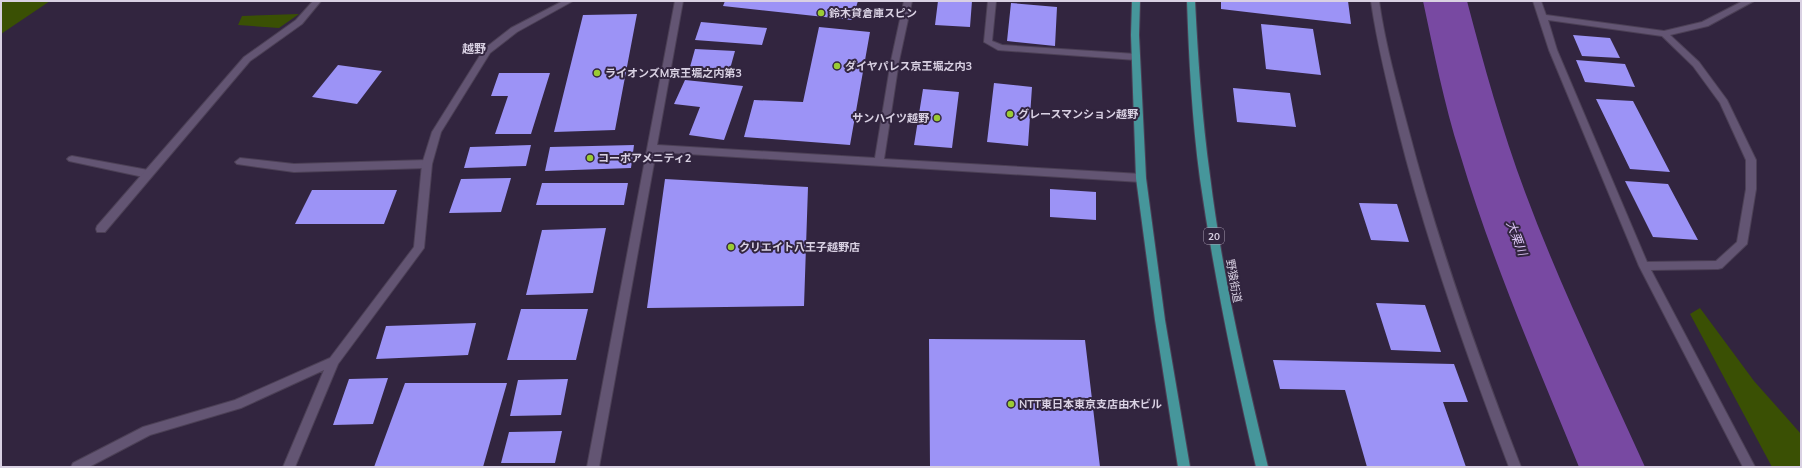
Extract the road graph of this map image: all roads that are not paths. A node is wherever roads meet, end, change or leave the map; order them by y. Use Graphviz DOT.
graph roads {
  1 [pos="318,1"];
  2 [pos="569,1"];
  3 [pos="679,1"];
  4 [pos="908,1"];
  5 [pos="992,1"];
  6 [pos="1136,1"];
  7 [pos="1191,1"];
  8 [pos="1375,1"];
  9 [pos="1537,1"];
  10 [pos="1750,1"];
  11 [pos="1542,17"];
  12 [pos="1664,34"];
  13 [pos="1136,57"];
  14 [pos="651,148"];
  15 [pos="72,159"];
  16 [pos="240,162"];
  17 [pos="880,162"];
  18 [pos="427,164"];
  19 [pos="148,174"];
  20 [pos="1141,178"];
  21 [pos="101,229"];
  22 [pos="1644,266"];
  23 [pos="334,361"];
  24 [pos="77,467"];
  25 [pos="289,467"];
  26 [pos="593,467"];
  27 [pos="1184,467"];
  28 [pos="1262,467"];
  29 [pos="1515,467"];
  30 [pos="1749,467"];
  1 -- 19 [label="street"];
  2 -- 18 [label="street"];
  3 -- 14 [label="street"];
  4 -- 17 [label="street"];
  5 -- 13 [label="street"];
  6 -- 13 [label="main road"];
  7 -- 28 [label="main road, 野猿街道 / 20"];
  8 -- 29 [label="street"];
  9 -- 11 [label="street"];
  10 -- 12 [label="street"];
  11 -- 12 [label="street"];
  11 -- 22 [label="street"];
  12 -- 22 [label="street"];
  13 -- 20 [label="main road"];
  14 -- 17 [label="street"];
  14 -- 26 [label="street"];
  15 -- 19 [label="street"];
  16 -- 18 [label="street"];
  17 -- 20 [label="street"];
  18 -- 23 [label="street"];
  19 -- 21 [label="street"];
  20 -- 27 [label="main road"];
  22 -- 30 [label="street"];
  23 -- 24 [label="street"];
  23 -- 25 [label="street"];
}
